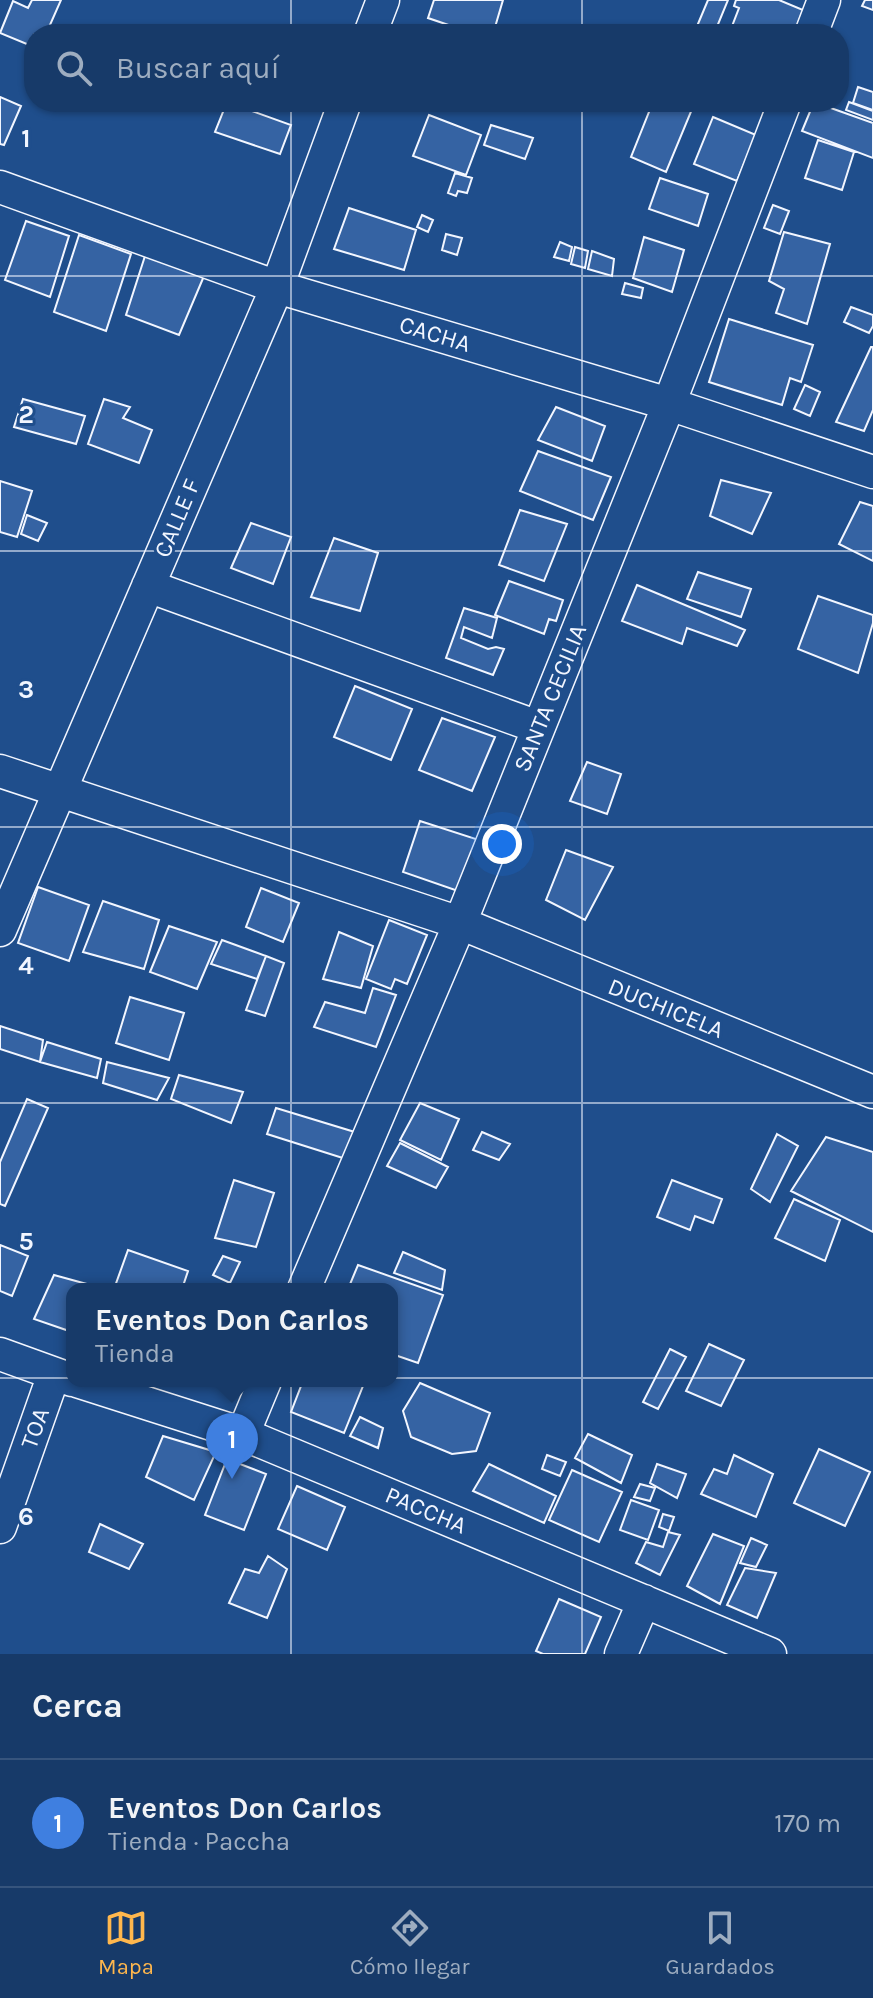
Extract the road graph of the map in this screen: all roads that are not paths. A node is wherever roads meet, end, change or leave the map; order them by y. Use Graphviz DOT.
graph roads {
  1 [pos="383,0"];
  2 [pos="824,0"];
  3 [pos="374,24"];
  4 [pos="815,24"];
  5 [pos="341,112"];
  6 [pos="781,112"];
  7 [pos="0,187"];
  8 [pos="277,287"];
  9 [pos="669,404"];
  10 [pos="873,472"];
  11 [pos="148,586"];
  12 [pos="538,727"];
  13 [pos="0,771"];
  14 [pos="60,791"];
  15 [pos="460,923"];
  16 [pos="0,930"];
  17 [pos="873,1092"];
  18 [pos="307,1283"];
  19 [pos="0,1354"];
  20 [pos="66,1377"];
  21 [pos="66,1382"];
  22 [pos="96,1387"];
  23 [pos="263,1387"];
  24 [pos="243,1434"];
  25 [pos="0,1527"];
  26 [pos="644,1601"];
  27 [pos="621,1654"];
  28 [pos="770,1654"];
  1 -- 3 [label="street"];
  2 -- 4 [label="street"];
  5 -- 8 [label="street, CALLE F"];
  6 -- 9 [label="street, SANTA CECILIA"];
  7 -- 8 [label="street, CACHA"];
  8 -- 9 [label="street, CACHA"];
  8 -- 11 [label="street, CALLE F"];
  9 -- 10 [label="street, CACHA"];
  9 -- 12 [label="street, SANTA CECILIA"];
  11 -- 12 [label="street"];
  11 -- 14 [label="street, CALLE F"];
  12 -- 15 [label="street, SANTA CECILIA"];
  13 -- 14 [label="street, DUCHICELA"];
  14 -- 15 [label="street, DUCHICELA"];
  14 -- 16 [label="street, CALLE F"];
  15 -- 17 [label="street, DUCHICELA"];
  15 -- 18 [label="street, SANTA CECILIA"];
  19 -- 20 [label="street, PACCHA"];
  21 -- 25 [label="street, TOA"];
  22 -- 24 [label="street, PACCHA"];
  23 -- 24 [label="street"];
  24 -- 26 [label="street, PACCHA"];
  26 -- 27 [label="street"];
  26 -- 28 [label="street, PACCHA"];
}
